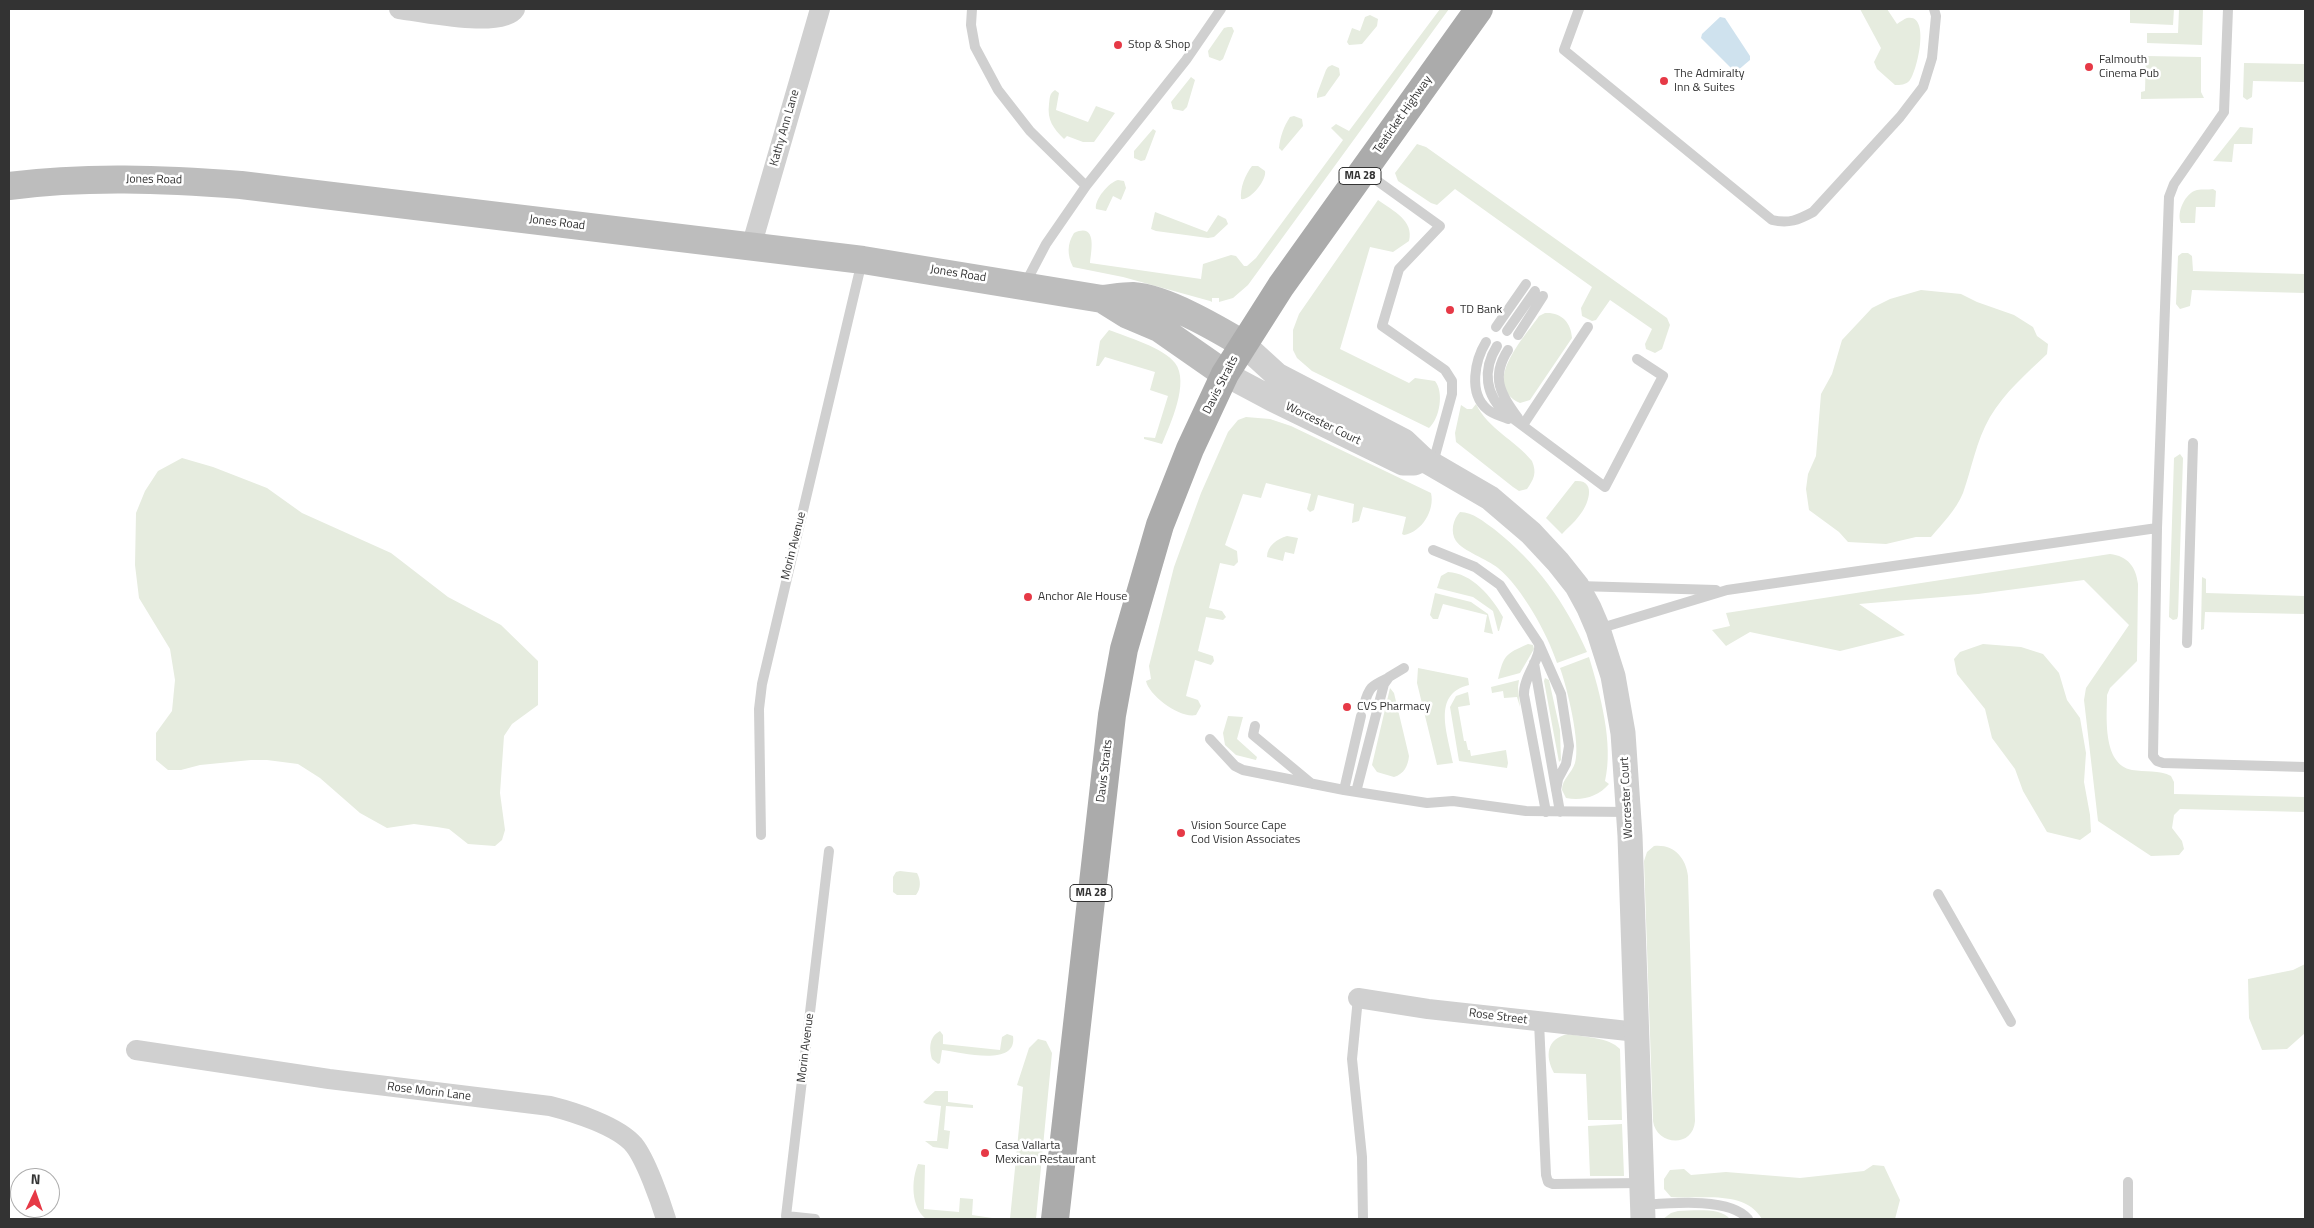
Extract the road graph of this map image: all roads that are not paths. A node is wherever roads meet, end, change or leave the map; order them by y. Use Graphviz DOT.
graph roads {
  1 [pos="399,9"];
  2 [pos="820,9"];
  3 [pos="972,9"];
  4 [pos="1221,9"];
  5 [pos="1479,9"];
  6 [pos="1579,9"];
  7 [pos="1934,9"];
  8 [pos="2228,9"];
  9 [pos="514,11"];
  10 [pos="1364,172"];
  11 [pos="9,186"];
  12 [pos="1086,186"];
  13 [pos="751,247"];
  14 [pos="863,260"];
  15 [pos="1526,284"];
  16 [pos="1025,285"];
  17 [pos="1102,299"];
  18 [pos="1496,327"];
  19 [pos="1588,327"];
  20 [pos="1507,331"];
  21 [pos="1518,335"];
  22 [pos="1486,342"];
  23 [pos="1243,344"];
  24 [pos="1497,346"];
  25 [pos="1508,350"];
  26 [pos="1637,359"];
  27 [pos="1225,374"];
  28 [pos="1523,425"];
  29 [pos="2193,443"];
  30 [pos="1428,461"];
  31 [pos="2158,528"];
  32 [pos="1434,550"];
  33 [pos="1577,586"];
  34 [pos="1727,590"];
  35 [pos="1598,629"];
  36 [pos="2187,643"];
  37 [pos="1539,644"];
  38 [pos="1534,663"];
  39 [pos="1404,668"];
  40 [pos="1389,677"];
  41 [pos="1364,705"];
  42 [pos="1361,716"];
  43 [pos="1255,726"];
  44 [pos="1210,739"];
  45 [pos="2305,767"];
  46 [pos="1313,785"];
  47 [pos="1344,790"];
  48 [pos="1556,790"];
  49 [pos="1356,792"];
  50 [pos="1546,812"];
  51 [pos="1560,812"];
  52 [pos="1629,812"];
  53 [pos="760,835"];
  54 [pos="829,851"];
  55 [pos="1938,894"];
  56 [pos="1358,998"];
  57 [pos="1539,1022"];
  58 [pos="2011,1022"];
  59 [pos="1637,1032"];
  60 [pos="136,1050"];
  61 [pos="2128,1182"];
  62 [pos="1643,1202"];
  63 [pos="666,1219"];
  64 [pos="815,1219"];
  65 [pos="1055,1219"];
  66 [pos="1363,1219"];
  67 [pos="1748,1219"];
  68 [pos="2128,1219"];
  1 -- 9 [label="street"];
  2 -- 13 [label="street, Kathy Ann Lane"];
  3 -- 12 [label="lane"];
  4 -- 12 [label="lane"];
  5 -- 10 [label="main road, Teaticket Highway / MA 28"];
  6 -- 7 [label="lane"];
  8 -- 31 [label="lane"];
  10 -- 23 [label="main road, Teaticket Highway / MA 28"];
  10 -- 30 [label="lane"];
  11 -- 13 [label="main road, Jones Road"];
  12 -- 16 [label="lane"];
  13 -- 14 [label="main road, Jones Road"];
  14 -- 16 [label="main road, Jones Road"];
  14 -- 53 [label="lane, Morin Avenue"];
  15 -- 18 [label="lane"];
  16 -- 17 [label="main road, Jones Road"];
  17 -- 23 [label="main road, Jones Road"];
  17 -- 27 [label="main road, Jones Road"];
  19 -- 28 [label="lane"];
  20 -- 21 [label="lane"];
  22 -- 28 [label="lane"];
  23 -- 27 [label="main road, Davis Straits / MA 28"];
  23 -- 30 [label="street, Worcester Court"];
  24 -- 28 [label="lane"];
  25 -- 28 [label="lane"];
  26 -- 28 [label="lane"];
  27 -- 30 [label="street, Worcester Court"];
  27 -- 65 [label="main road, Davis Straits / MA 28"];
  29 -- 36 [label="lane"];
  30 -- 33 [label="street, Worcester Court"];
  31 -- 34 [label="lane"];
  31 -- 45 [label="lane"];
  32 -- 37 [label="lane"];
  33 -- 34 [label="lane"];
  33 -- 35 [label="street, Worcester Court"];
  34 -- 35 [label="lane"];
  35 -- 52 [label="street, Worcester Court"];
  37 -- 38 [label="lane"];
  37 -- 48 [label="lane"];
  38 -- 48 [label="lane"];
  38 -- 50 [label="lane"];
  39 -- 40 [label="lane"];
  40 -- 41 [label="lane"];
  40 -- 49 [label="lane"];
  42 -- 47 [label="lane"];
  43 -- 46 [label="lane"];
  44 -- 46 [label="lane"];
  46 -- 47 [label="lane"];
  47 -- 49 [label="lane"];
  48 -- 51 [label="lane"];
  49 -- 50 [label="lane"];
  50 -- 51 [label="lane"];
  51 -- 52 [label="lane"];
  52 -- 59 [label="street, Worcester Court"];
  54 -- 64 [label="lane, Morin Avenue"];
  55 -- 58 [label="lane"];
  56 -- 57 [label="street, Rose Street"];
  56 -- 66 [label="lane"];
  57 -- 59 [label="street, Rose Street"];
  57 -- 62 [label="lane"];
  59 -- 62 [label="street, Worcester Court"];
  60 -- 63 [label="street, Rose Morin Lane"];
  61 -- 68 [label="lane"];
  62 -- 67 [label="lane"];
}
